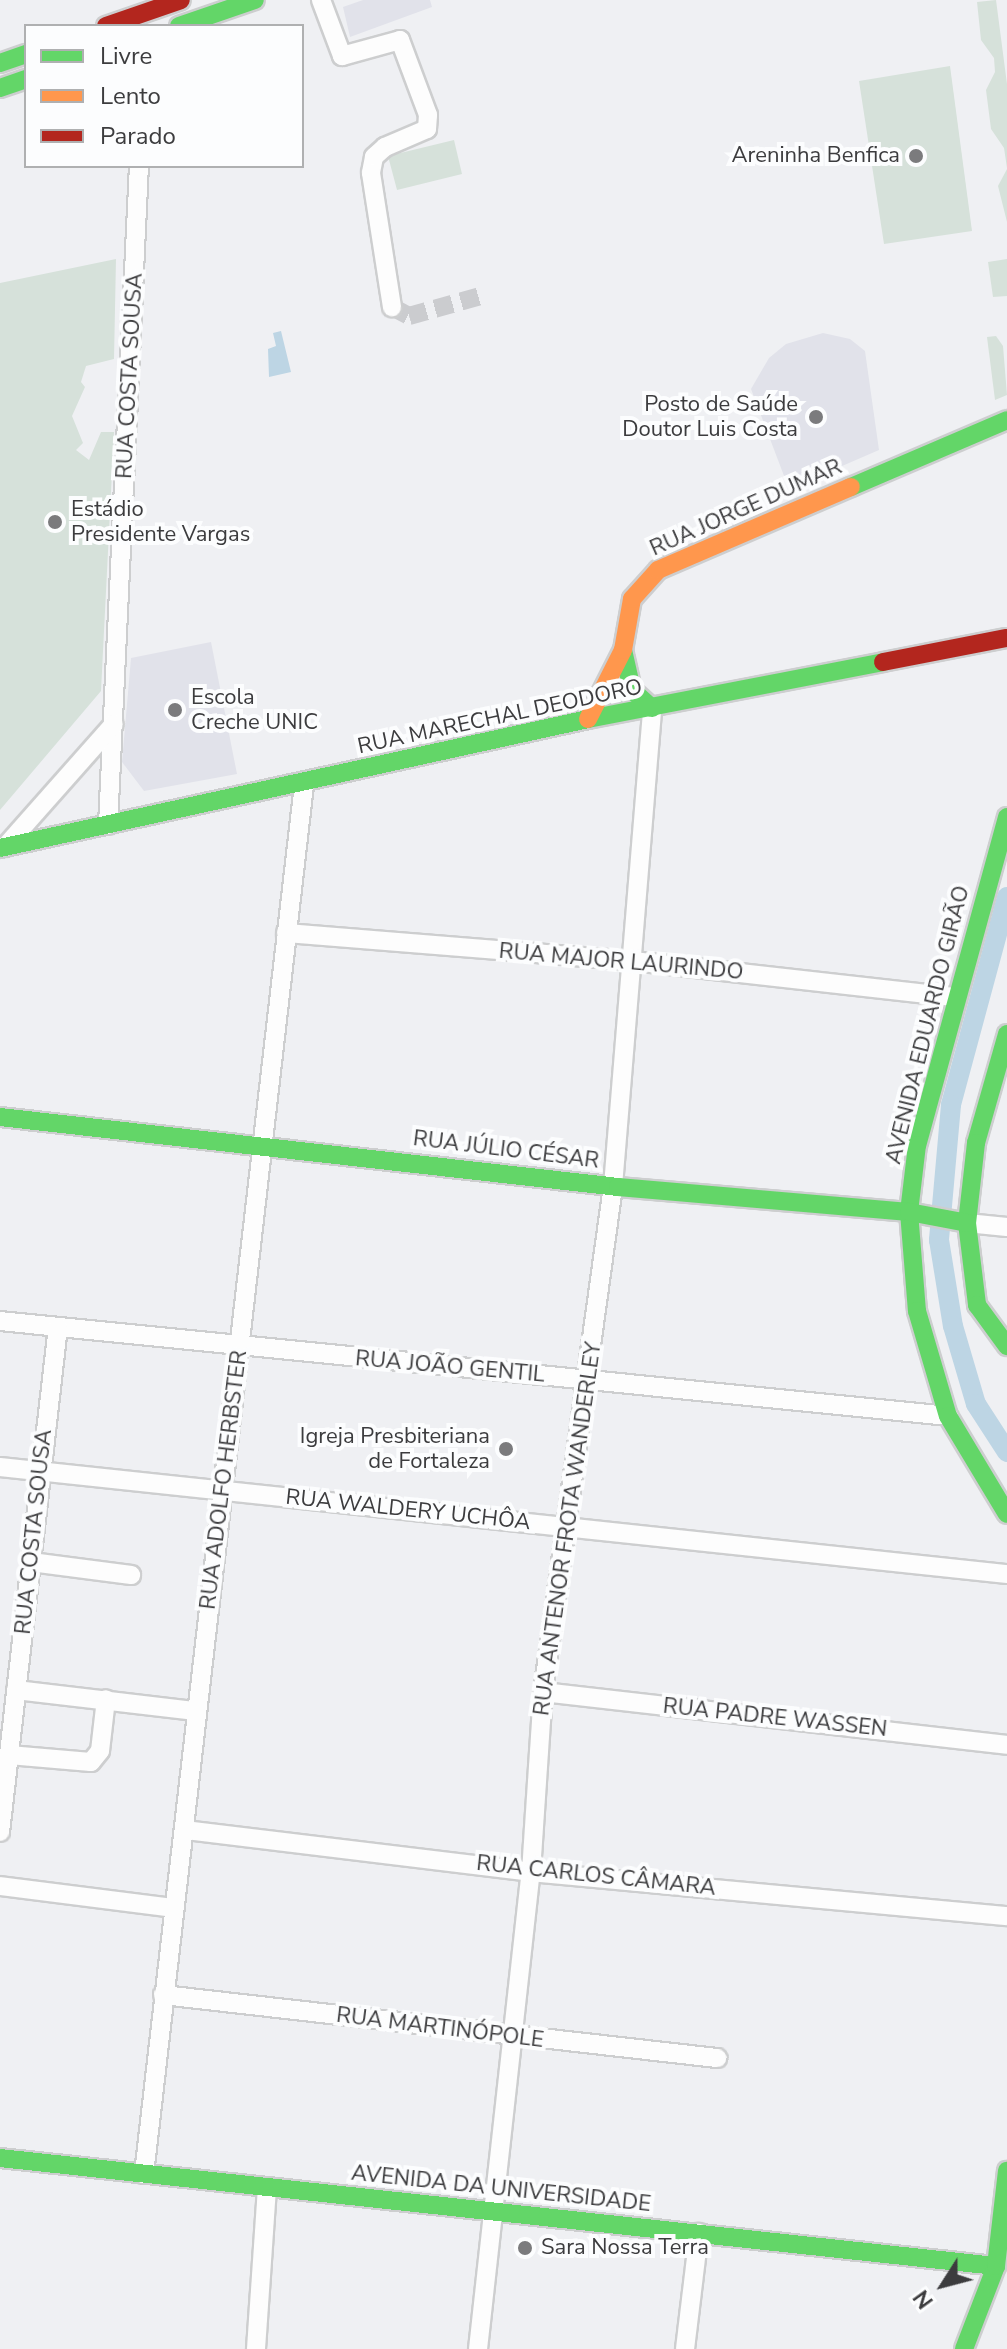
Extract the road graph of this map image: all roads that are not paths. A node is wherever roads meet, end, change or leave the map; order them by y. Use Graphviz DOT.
graph roads {
  1 [pos="181,0"];
  2 [pos="255,0"];
  3 [pos="321,0"];
  4 [pos="112,24"];
  5 [pos="185,24"];
  6 [pos="24,55"];
  7 [pos="0,63"];
  8 [pos="24,80"];
  9 [pos="0,88"];
  10 [pos="139,168"];
  11 [pos="392,307"];
  12 [pos="1007,420"];
  13 [pos="1007,638"];
  14 [pos="623,650"];
  15 [pos="652,708"];
  16 [pos="588,719"];
  17 [pos="114,724"];
  18 [pos="304,785"];
  19 [pos="1007,817"];
  20 [pos="108,825"];
  21 [pos="2,848"];
  22 [pos="286,933"];
  23 [pos="633,961"];
  24 [pos="956,997"];
  25 [pos="1007,1034"];
  26 [pos="0,1117"];
  27 [pos="261,1146"];
  28 [pos="613,1186"];
  29 [pos="915,1213"];
  30 [pos="960,1221"];
  31 [pos="1007,1227"];
  32 [pos="0,1321"];
  33 [pos="58,1327"];
  34 [pos="240,1346"];
  35 [pos="1007,1346"];
  36 [pos="590,1380"];
  37 [pos="948,1416"];
  38 [pos="0,1467"];
  39 [pos="40,1472"];
  40 [pos="222,1491"];
  41 [pos="1007,1514"];
  42 [pos="569,1527"];
  43 [pos="31,1562"];
  44 [pos="1007,1574"];
  45 [pos="131,1575"];
  46 [pos="16,1690"];
  47 [pos="543,1692"];
  48 [pos="106,1699"];
  49 [pos="196,1711"];
  50 [pos="1007,1745"];
  51 [pos="9,1755"];
  52 [pos="185,1830"];
  53 [pos="0,1832"];
  54 [pos="531,1872"];
  55 [pos="0,1886"];
  56 [pos="174,1908"];
  57 [pos="1007,1916"];
  58 [pos="163,1995"];
  59 [pos="513,2036"];
  60 [pos="717,2058"];
  61 [pos="0,2158"];
  62 [pos="1007,2171"];
  63 [pos="144,2174"];
  64 [pos="267,2188"];
  65 [pos="493,2214"];
  66 [pos="699,2233"];
  67 [pos="1002,2266"];
  68 [pos="256,2349"];
  69 [pos="478,2349"];
  70 [pos="685,2349"];
  71 [pos="964,2349"];
  1 -- 4 [label="street"];
  2 -- 5 [label="street"];
  3 -- 11 [label="street"];
  6 -- 7 [label="street"];
  8 -- 9 [label="street"];
  10 -- 17 [label="street, RUA COSTA SOUSA"];
  12 -- 14 [label="street, RUA JORGE DUMAR"];
  13 -- 15 [label="street, RUA MARECHAL DEODORO"];
  14 -- 15 [label="street"];
  14 -- 16 [label="street, RUA JORGE DUMAR"];
  15 -- 16 [label="street, RUA MARECHAL DEODORO"];
  15 -- 23 [label="street, RUA ANTENOR FROTA WANDERLEY"];
  16 -- 18 [label="street, RUA MARECHAL DEODORO"];
  17 -- 20 [label="street, RUA COSTA SOUSA"];
  17 -- 21 [label="street, RUA MARECHAL DEODORO"];
  18 -- 20 [label="street, RUA MARECHAL DEODORO"];
  18 -- 22 [label="street, RUA ADOLFO HERBSTER"];
  19 -- 24 [label="street, AVENIDA EDUARDO GIRÃO"];
  20 -- 21 [label="street, RUA MARECHAL DEODORO"];
  22 -- 23 [label="street, RUA MAJOR LAURINDO"];
  22 -- 27 [label="street, RUA ADOLFO HERBSTER"];
  23 -- 24 [label="street, RUA MAJOR LAURINDO"];
  23 -- 28 [label="street, RUA ANTENOR FROTA WANDERLEY"];
  24 -- 29 [label="street, AVENIDA EDUARDO GIRÃO"];
  25 -- 30 [label="street"];
  26 -- 27 [label="street, RUA JÚLIO CÉSAR"];
  27 -- 28 [label="street, RUA JÚLIO CÉSAR"];
  27 -- 34 [label="street, RUA ADOLFO HERBSTER"];
  28 -- 29 [label="street, RUA JÚLIO CÉSAR"];
  28 -- 36 [label="street, RUA ANTENOR FROTA WANDERLEY"];
  29 -- 30 [label="street, RUA JÚLIO CÉSAR"];
  29 -- 37 [label="street, AVENIDA EDUARDO GIRÃO"];
  30 -- 31 [label="street, RUA JÚLIO CÉSAR"];
  30 -- 35 [label="street"];
  32 -- 33 [label="street, RUA JOÃO GENTIL"];
  33 -- 34 [label="street, RUA JOÃO GENTIL"];
  33 -- 39 [label="street, RUA COSTA SOUSA"];
  34 -- 36 [label="street, RUA JOÃO GENTIL"];
  34 -- 40 [label="street, RUA ADOLFO HERBSTER"];
  36 -- 37 [label="street, RUA JOÃO GENTIL"];
  36 -- 42 [label="street, RUA ANTENOR FROTA WANDERLEY"];
  37 -- 41 [label="street, AVENIDA EDUARDO GIRÃO"];
  38 -- 39 [label="street, RUA WALDERY UCHÔA"];
  39 -- 40 [label="street, RUA WALDERY UCHÔA"];
  39 -- 43 [label="street, RUA COSTA SOUSA"];
  40 -- 42 [label="street, RUA WALDERY UCHÔA"];
  40 -- 49 [label="street, RUA ADOLFO HERBSTER"];
  42 -- 44 [label="street, RUA WALDERY UCHÔA"];
  42 -- 47 [label="street, RUA ANTENOR FROTA WANDERLEY"];
  43 -- 45 [label="street"];
  43 -- 46 [label="street, RUA COSTA SOUSA"];
  46 -- 48 [label="street"];
  46 -- 51 [label="street, RUA COSTA SOUSA"];
  47 -- 50 [label="street, RUA PADRE WASSEN"];
  47 -- 54 [label="street, RUA ANTENOR FROTA WANDERLEY"];
  48 -- 49 [label="street"];
  48 -- 51 [label="street"];
  49 -- 52 [label="street, RUA ADOLFO HERBSTER"];
  51 -- 53 [label="street, RUA COSTA SOUSA"];
  52 -- 54 [label="street, RUA CARLOS CÂMARA"];
  52 -- 56 [label="street, RUA ADOLFO HERBSTER"];
  54 -- 57 [label="street, RUA CARLOS CÂMARA"];
  54 -- 59 [label="street, RUA ANTENOR FROTA WANDERLEY"];
  55 -- 56 [label="street"];
  56 -- 58 [label="street, RUA ADOLFO HERBSTER"];
  58 -- 59 [label="street, RUA MARTINÓPOLE"];
  58 -- 63 [label="street, RUA ADOLFO HERBSTER"];
  59 -- 60 [label="street, RUA MARTINÓPOLE"];
  59 -- 65 [label="street, RUA ANTENOR FROTA WANDERLEY"];
  61 -- 63 [label="street, AVENIDA DA UNIVERSIDADE"];
  62 -- 67 [label="street"];
  63 -- 64 [label="street, AVENIDA DA UNIVERSIDADE"];
  64 -- 65 [label="street, AVENIDA DA UNIVERSIDADE"];
  64 -- 68 [label="street"];
  65 -- 66 [label="street, AVENIDA DA UNIVERSIDADE"];
  65 -- 69 [label="street, RUA ANTENOR FROTA WANDERLEY"];
  66 -- 67 [label="street, AVENIDA DA UNIVERSIDADE"];
  66 -- 70 [label="street"];
  67 -- 71 [label="street"];
}
